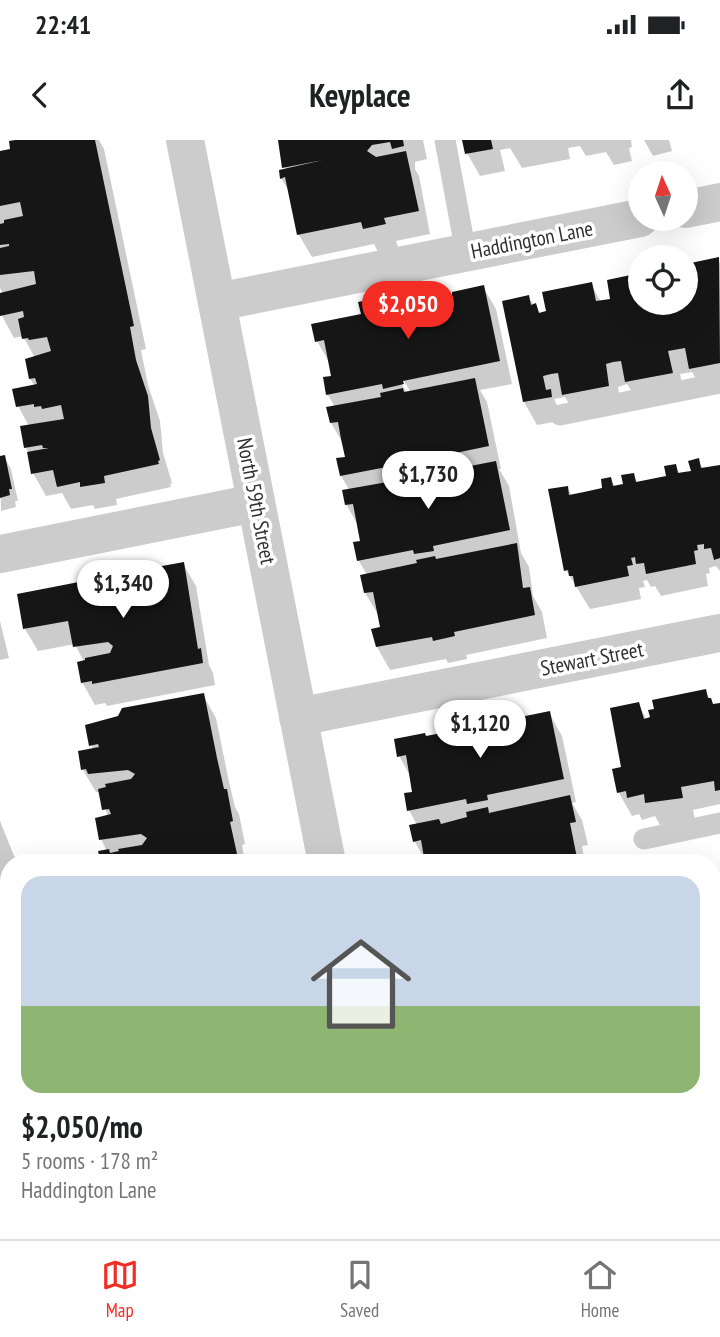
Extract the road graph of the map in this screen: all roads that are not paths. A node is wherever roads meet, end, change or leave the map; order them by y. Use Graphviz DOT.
graph roads {
  1 [pos="185,140"];
  2 [pos="445,140"];
  3 [pos="720,202"];
  4 [pos="698,207"];
  5 [pos="628,220"];
  6 [pos="466,253"];
  7 [pos="218,302"];
  8 [pos="720,383"];
  9 [pos="560,415"];
  10 [pos="256,503"];
  11 [pos="0,554"];
  12 [pos="720,633"];
  13 [pos="298,717"];
  14 [pos="720,823"];
  15 [pos="644,839"];
  16 [pos="325,854"];
  1 -- 7 [label="street, North 59th Street"];
  2 -- 6 [label="lane"];
  3 -- 4 [label="street"];
  5 -- 6 [label="street, Haddington Lane"];
  6 -- 7 [label="street, Haddington Lane"];
  7 -- 10 [label="street, North 59th Street"];
  8 -- 9 [label="lane"];
  10 -- 11 [label="street"];
  10 -- 13 [label="street, North 59th Street"];
  12 -- 13 [label="street, Stewart Street"];
  13 -- 16 [label="street, North 59th Street"];
  14 -- 15 [label="lane"];
}
